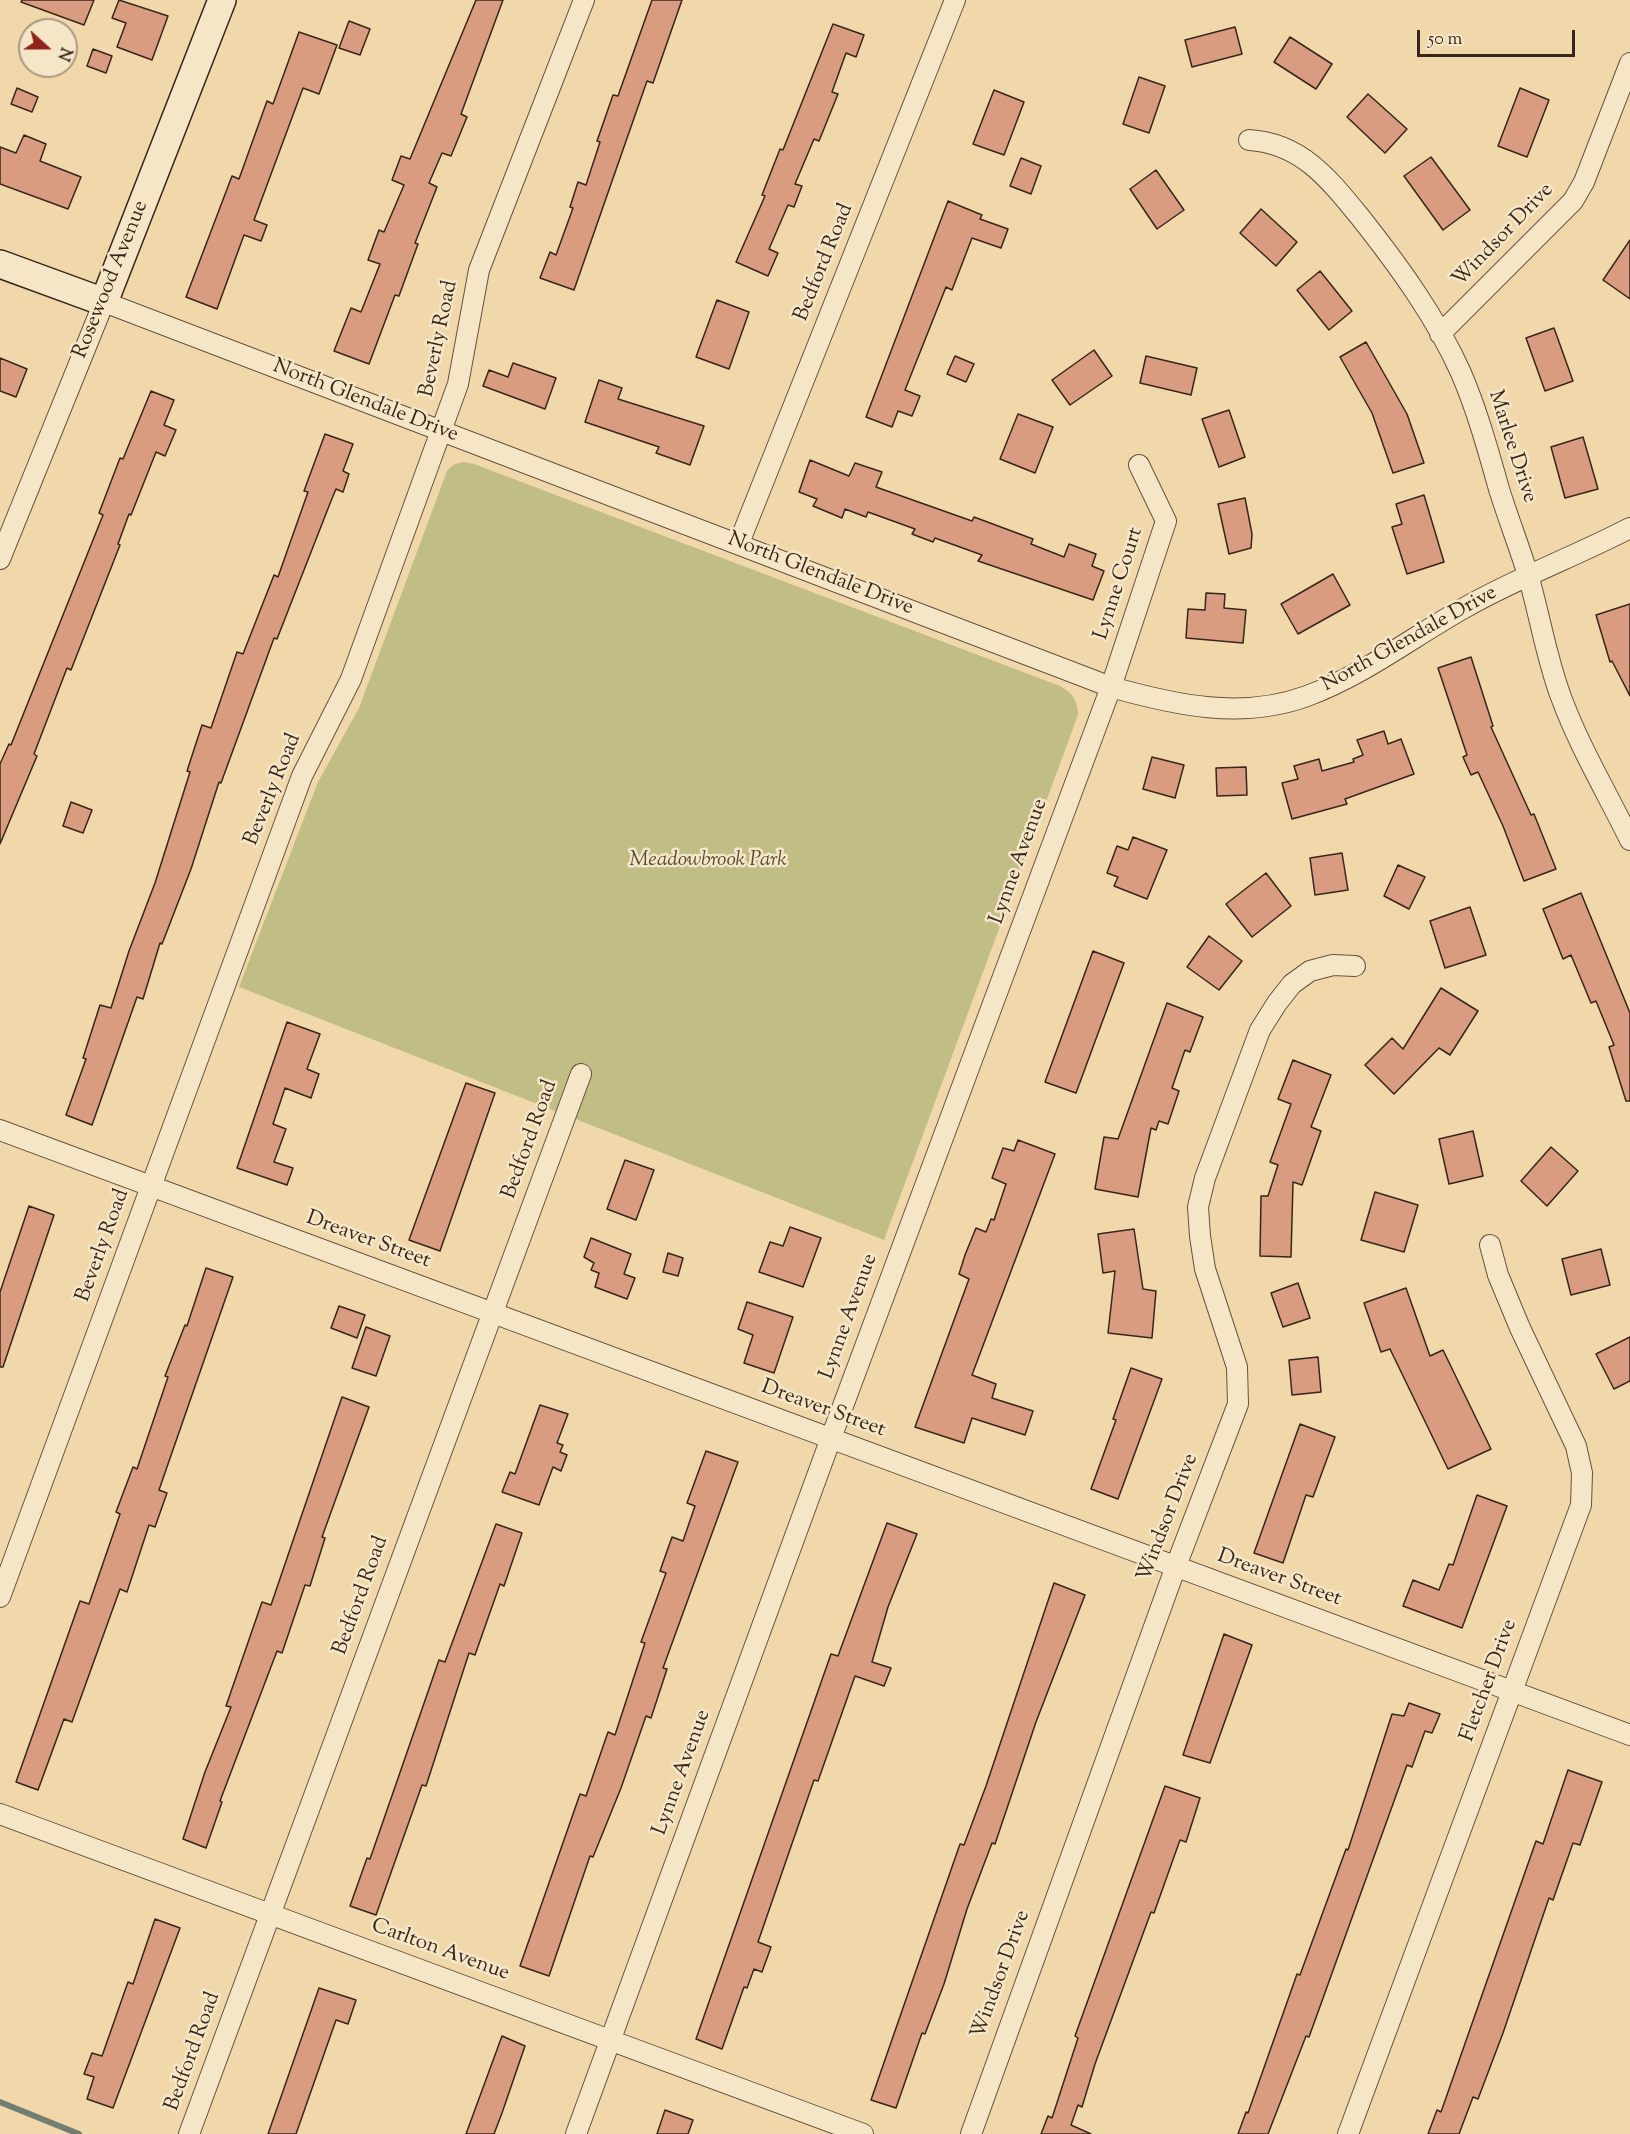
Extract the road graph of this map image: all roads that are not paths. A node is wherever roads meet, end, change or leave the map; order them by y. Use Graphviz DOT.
graph roads {
  1 [pos="222,0"];
  2 [pos="584,0"];
  3 [pos="955,0"];
  4 [pos="1630,63"];
  5 [pos="1249,140"];
  6 [pos="0,264"];
  7 [pos="104,302"];
  8 [pos="1440,334"];
  9 [pos="441,431"];
  10 [pos="1139,465"];
  11 [pos="1630,528"];
  12 [pos="739,543"];
  13 [pos="0,559"];
  14 [pos="1528,577"];
  15 [pos="1111,687"];
  16 [pos="1630,840"];
  17 [pos="1355,966"];
  18 [pos="580,1074"];
  19 [pos="0,1130"];
  20 [pos="151,1186"];
  21 [pos="1490,1245"];
  22 [pos="492,1312"];
  23 [pos="831,1438"];
  24 [pos="1176,1566"];
  25 [pos="0,1597"];
  26 [pos="1512,1691"];
  27 [pos="1630,1735"];
  28 [pos="0,1814"];
  29 [pos="270,1914"];
  30 [pos="611,2040"];
  31 [pos="189,2134"];
  32 [pos="576,2134"];
  33 [pos="863,2134"];
  34 [pos="970,2134"];
  35 [pos="1348,2134"];
  1 -- 7 [label="street, Rosewood Avenue"];
  2 -- 9 [label="street, Beverly Road"];
  3 -- 12 [label="street, Bedford Road"];
  4 -- 8 [label="street, Windsor Drive"];
  5 -- 8 [label="street, Marlee Drive"];
  6 -- 7 [label="street, North Glendale Drive"];
  7 -- 9 [label="street, North Glendale Drive"];
  7 -- 13 [label="street, Rosewood Avenue"];
  8 -- 14 [label="street, Marlee Drive"];
  9 -- 12 [label="street, North Glendale Drive"];
  9 -- 20 [label="street, Beverly Road"];
  10 -- 15 [label="street, Lynne Court"];
  11 -- 14 [label="street, North Glendale Drive"];
  12 -- 15 [label="street, North Glendale Drive"];
  14 -- 15 [label="street, North Glendale Drive"];
  14 -- 16 [label="street, Marlee Drive"];
  15 -- 23 [label="street, Lynne Avenue"];
  17 -- 24 [label="street, Windsor Drive"];
  18 -- 22 [label="street, Bedford Road"];
  19 -- 20 [label="street, Dreaver Street"];
  20 -- 22 [label="street, Dreaver Street"];
  20 -- 25 [label="street, Beverly Road"];
  21 -- 26 [label="street, Fletcher Drive"];
  22 -- 23 [label="street, Dreaver Street"];
  22 -- 29 [label="street, Bedford Road"];
  23 -- 24 [label="street, Dreaver Street"];
  23 -- 30 [label="street, Lynne Avenue"];
  24 -- 26 [label="street, Dreaver Street"];
  24 -- 34 [label="street, Windsor Drive"];
  26 -- 27 [label="street, Dreaver Street"];
  26 -- 35 [label="street, Fletcher Drive"];
  28 -- 29 [label="street, Carlton Avenue"];
  29 -- 30 [label="street, Carlton Avenue"];
  29 -- 31 [label="street, Bedford Road"];
  30 -- 32 [label="street, Lynne Avenue"];
  30 -- 33 [label="street, Carlton Avenue"];
}
